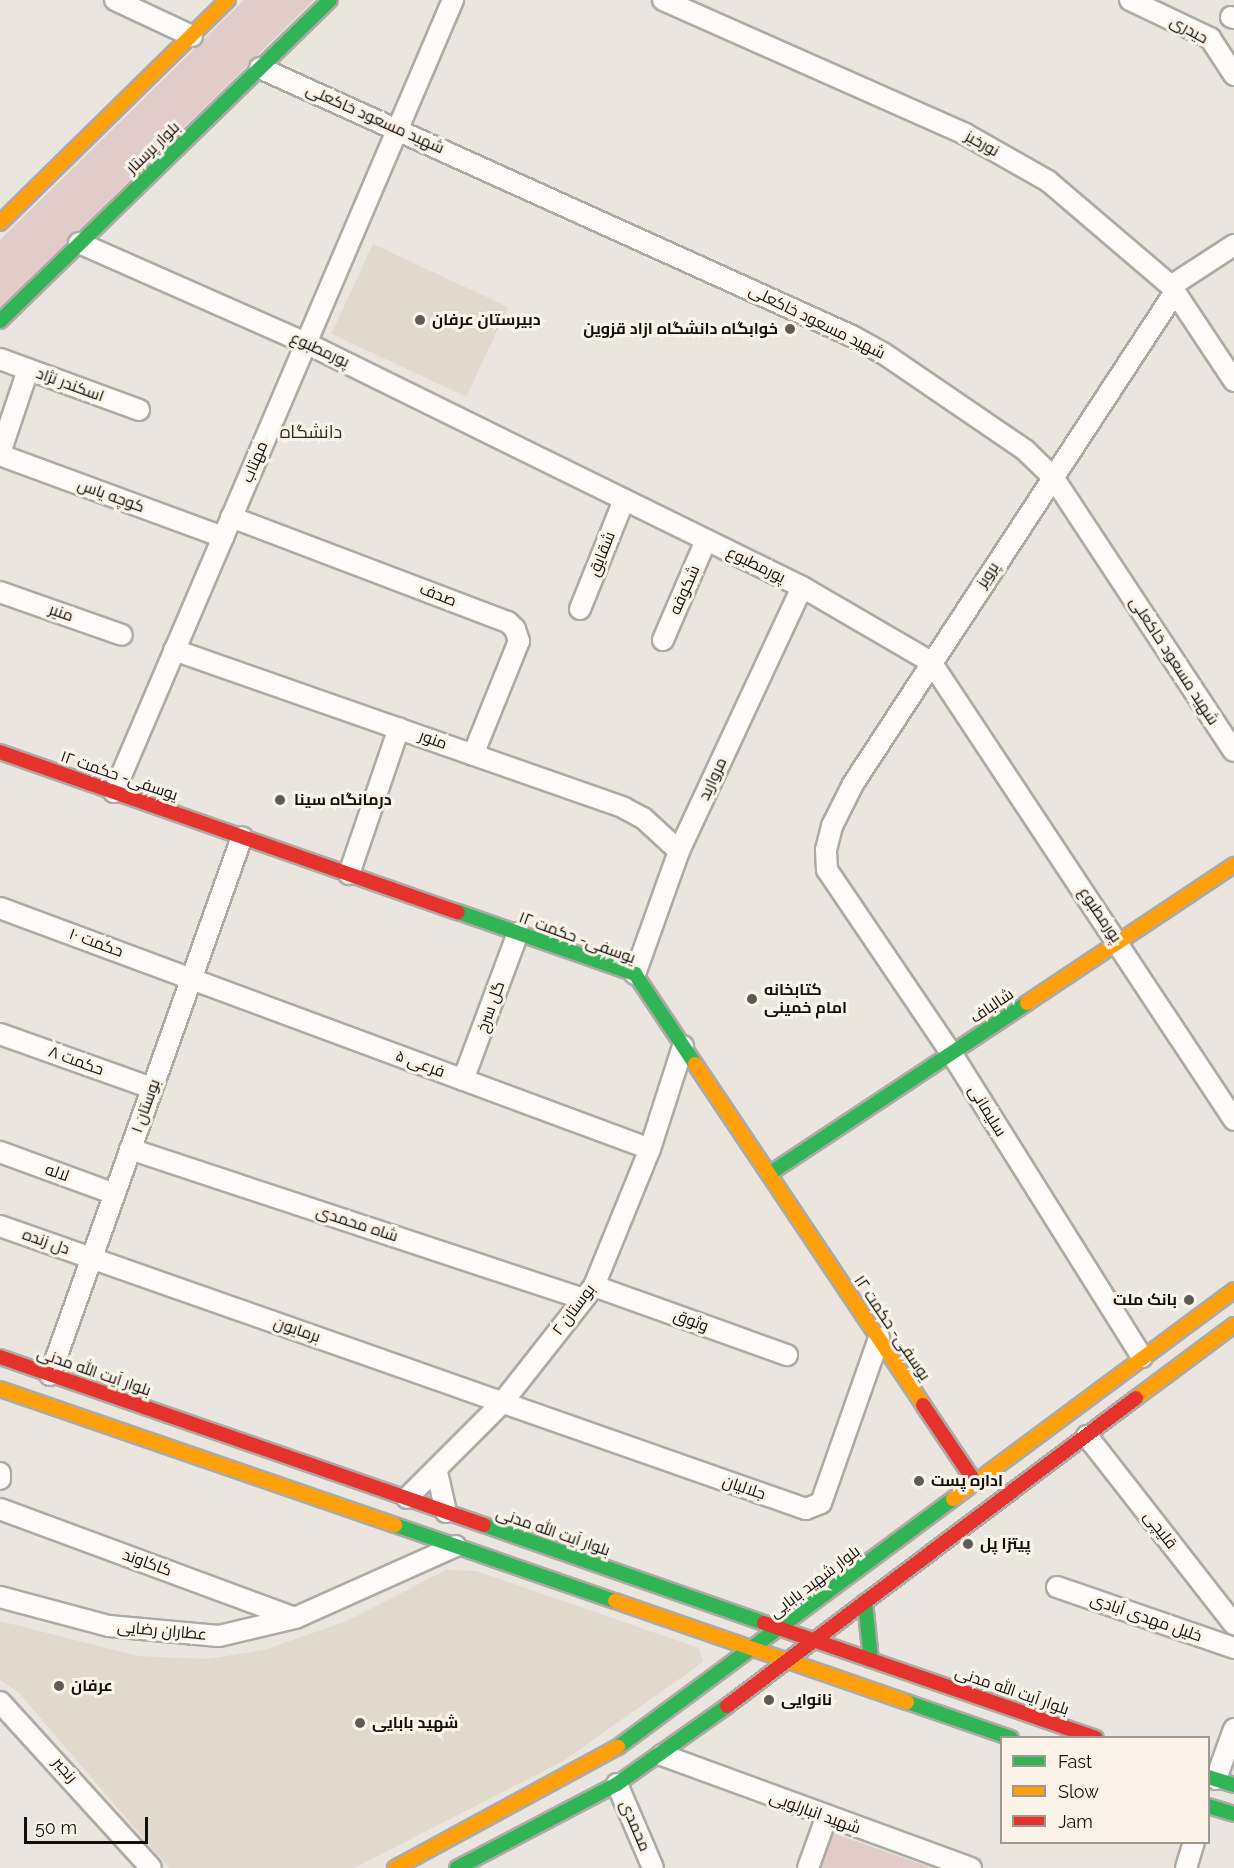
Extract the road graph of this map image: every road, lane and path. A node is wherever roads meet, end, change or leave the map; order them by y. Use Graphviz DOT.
graph roads {
  1 [pos="115,0"];
  2 [pos="228,0"];
  3 [pos="330,0"];
  4 [pos="453,0"];
  5 [pos="663,0"];
  6 [pos="1130,0"];
  7 [pos="192,36"];
  8 [pos="260,68"];
  9 [pos="1234,75"];
  10 [pos="398,128"];
  11 [pos="9,203"];
  12 [pos="0,223"];
  13 [pos="79,243"];
  14 [pos="1234,245"];
  15 [pos="1173,289"];
  16 [pos="0,321"];
  17 [pos="306,343"];
  18 [pos="0,359"];
  19 [pos="28,370"];
  20 [pos="1234,381"];
  21 [pos="139,410"];
  22 [pos="0,454"];
  23 [pos="1053,477"];
  24 [pos="624,500"];
  25 [pos="231,517"];
  26 [pos="223,537"];
  27 [pos="706,540"];
  28 [pos="802,587"];
  29 [pos="0,592"];
  30 [pos="580,609"];
  31 [pos="122,635"];
  32 [pos="663,640"];
  33 [pos="174,650"];
  34 [pos="931,662"];
  35 [pos="399,728"];
  36 [pos="1234,751"];
  37 [pos="0,752"];
  38 [pos="474,755"];
  39 [pos="114,792"];
  40 [pos="242,837"];
  41 [pos="679,851"];
  42 [pos="1234,865"];
  43 [pos="827,870"];
  44 [pos="349,874"];
  45 [pos="0,908"];
  46 [pos="518,933"];
  47 [pos="1118,942"];
  48 [pos="635,974"];
  49 [pos="191,979"];
  50 [pos="0,1034"];
  51 [pos="683,1046"];
  52 [pos="951,1053"];
  53 [pos="463,1080"];
  54 [pos="152,1088"];
  55 [pos="1234,1120"];
  56 [pos="130,1149"];
  57 [pos="650,1149"];
  58 [pos="0,1152"];
  59 [pos="769,1174"];
  60 [pos="115,1194"];
  61 [pos="0,1226"];
  62 [pos="92,1258"];
  63 [pos="1234,1290"];
  64 [pos="589,1293"];
  65 [pos="1234,1325"];
  66 [pos="879,1338"];
  67 [pos="787,1355"];
  68 [pos="0,1357"];
  69 [pos="1142,1357"];
  70 [pos="50,1374"];
  71 [pos="0,1389"];
  72 [pos="502,1403"];
  73 [pos="221,1434"];
  74 [pos="1087,1436"];
  75 [pos="211,1462"];
  76 [pos="437,1472"];
  77 [pos="0,1473"];
  78 [pos="0,1479"];
  79 [pos="975,1482"];
  80 [pos="407,1498"];
  81 [pos="0,1509"];
  82 [pos="446,1512"];
  83 [pos="397,1526"];
  84 [pos="456,1546"];
  85 [pos="394,1573"];
  86 [pos="1057,1587"];
  87 [pos="677,1592"];
  88 [pos="0,1597"];
  89 [pos="864,1602"];
  90 [pos="294,1618"];
  91 [pos="667,1619"];
  92 [pos="1234,1624"];
  93 [pos="781,1628"];
  94 [pos="712,1635"];
  95 [pos="812,1639"];
  96 [pos="1234,1648"];
  97 [pos="754,1649"];
  98 [pos="871,1660"];
  99 [pos="788,1661"];
  100 [pos="724,1669"];
  101 [pos="911,1673"];
  102 [pos="902,1700"];
  103 [pos="0,1702"];
  104 [pos="1234,1729"];
  105 [pos="1008,1736"];
  106 [pos="1093,1736"];
  107 [pos="662,1755"];
  108 [pos="1220,1780"];
  109 [pos="617,1784"];
  110 [pos="1210,1806"];
  111 [pos="1234,1814"];
  112 [pos="826,1818"];
  113 [pos="1193,1844"];
  114 [pos="151,1868"];
  115 [pos="395,1868"];
  116 [pos="457,1868"];
  117 [pos="653,1868"];
  118 [pos="808,1868"];
  119 [pos="970,1868"];
  120 [pos="1186,1868"];
  1 -- 7 [label="street"];
  2 -- 7 [label="street"];
  3 -- 8 [label="street, بلوار پرستار"];
  4 -- 10 [label="street, مهتاب"];
  5 -- 15 [label="street, نورخیز"];
  6 -- 9 [label="street, حیدری"];
  7 -- 11 [label="street"];
  8 -- 10 [label="street, شهید مسعود خاکعلی"];
  8 -- 13 [label="street, بلوار پرستار"];
  10 -- 17 [label="street, مهتاب"];
  10 -- 23 [label="street, شهید مسعود خاکعلی"];
  11 -- 12 [label="street"];
  13 -- 16 [label="street, بلوار پرستار"];
  13 -- 17 [label="street, پورمطبوع"];
  14 -- 15 [label="street, پرویز"];
  15 -- 20 [label="street, نورخیز"];
  15 -- 23 [label="street, پرویز"];
  17 -- 24 [label="street, پورمطبوع"];
  17 -- 25 [label="street, مهتاب"];
  18 -- 19 [label="street, اسکندر نژاد"];
  19 -- 21 [label="street, اسکندر نژاد"];
  19 -- 22 [label="street"];
  22 -- 26 [label="street, کوچه یاس"];
  23 -- 34 [label="street, پرویز"];
  23 -- 36 [label="street, شهید مسعود خاکعلی"];
  24 -- 27 [label="street, پورمطبوع"];
  24 -- 30 [label="street, شقایق"];
  25 -- 26 [label="street, مهتاب"];
  25 -- 38 [label="street, صدف"];
  26 -- 33 [label="street, مهتاب"];
  27 -- 28 [label="street, پورمطبوع"];
  27 -- 32 [label="street, شکوفه"];
  28 -- 34 [label="street, پورمطبوع"];
  28 -- 41 [label="street, مروارید"];
  29 -- 31 [label="street, منیر"];
  33 -- 35 [label="street, منور"];
  33 -- 39 [label="street, مهتاب"];
  34 -- 43 [label="street, پرویز"];
  34 -- 47 [label="street, پورمطبوع"];
  35 -- 38 [label="street, منور"];
  35 -- 44 [label="street"];
  37 -- 39 [label="street, یوسفی- حکمت ۱۲"];
  38 -- 41 [label="street, منور"];
  39 -- 40 [label="street, یوسفی- حکمت ۱۲"];
  40 -- 44 [label="street, یوسفی- حکمت ۱۲"];
  40 -- 49 [label="street, بوستان ۱"];
  41 -- 48 [label="street, مروارید"];
  42 -- 47 [label="street, شالباف"];
  43 -- 52 [label="street, سلیمانی"];
  44 -- 46 [label="street, یوسفی- حکمت ۱۲"];
  45 -- 49 [label="street, حکمت ۱۰"];
  46 -- 48 [label="street, یوسفی- حکمت ۱۲"];
  46 -- 53 [label="street, گل سرخ"];
  47 -- 52 [label="street, شالباف"];
  47 -- 55 [label="street, پورمطبوع"];
  48 -- 51 [label="street, یوسفی- حکمت ۱۲"];
  49 -- 53 [label="street, فرعی ۵"];
  49 -- 54 [label="street, بوستان ۱"];
  50 -- 54 [label="street, حکمت ۸"];
  51 -- 57 [label="street, بوستان ۲"];
  51 -- 59 [label="street, یوسفی- حکمت ۱۲"];
  52 -- 59 [label="street, شالباف"];
  52 -- 69 [label="street, سلیمانی"];
  53 -- 57 [label="street, فرعی ۵"];
  54 -- 56 [label="street, بوستان ۱"];
  56 -- 60 [label="street, بوستان ۱"];
  56 -- 64 [label="street, شاه محمدی"];
  57 -- 64 [label="street, بوستان ۲"];
  58 -- 60 [label="street, لاله"];
  59 -- 66 [label="street, یوسفی- حکمت ۱۲"];
  60 -- 62 [label="street, بوستان ۱"];
  61 -- 62 [label="street, دل زنده"];
  62 -- 70 [label="street, بوستان ۱"];
  62 -- 72 [label="street, برمایون"];
  63 -- 69 [label="street, بلوار شهید بابایی"];
  64 -- 67 [label="street, وثوق"];
  64 -- 72 [label="street, بوستان ۲"];
  65 -- 74 [label="street"];
  66 -- 72 [label="street, جلالیان"];
  66 -- 79 [label="street, یوسفی- حکمت ۱۲"];
  68 -- 70 [label="street, بلوار آیت الله مدنی"];
  69 -- 79 [label="street, بلوار شهید بابایی"];
  70 -- 73 [label="street, بلوار آیت الله مدنی"];
  71 -- 75 [label="street"];
  72 -- 76 [label="street, بوستان ۲"];
  73 -- 75 [label="street"];
  73 -- 80 [label="street, بلوار آیت الله مدنی"];
  74 -- 89 [label="street"];
  74 -- 92 [label="street, قلیچی"];
  75 -- 83 [label="street"];
  76 -- 80 [label="street, بوستان ۲"];
  76 -- 82 [label="street"];
  77 -- 78 [label="street"];
  79 -- 93 [label="street, بلوار شهید بابایی"];
  80 -- 82 [label="street, بلوار آیت الله مدنی"];
  81 -- 90 [label="street, کاکاوند"];
  82 -- 87 [label="street, بلوار آیت الله مدنی"];
  83 -- 84 [label="street"];
  83 -- 85 [label="street"];
  84 -- 85 [label="street, عطاران رضایی"];
  84 -- 91 [label="street"];
  85 -- 90 [label="street, عطاران رضایی"];
  86 -- 96 [label="street, خلیل مهدی آبادی"];
  87 -- 91 [label="street"];
  87 -- 93 [label="street, بلوار آیت الله مدنی"];
  88 -- 90 [label="street, عطاران رضایی"];
  89 -- 95 [label="street"];
  89 -- 98 [label="street"];
  91 -- 94 [label="street"];
  93 -- 95 [label="street, بلوار آیت الله مدنی"];
  93 -- 97 [label="street, بلوار شهید بابایی"];
  94 -- 97 [label="street"];
  94 -- 100 [label="street"];
  95 -- 98 [label="street, بلوار آیت الله مدنی"];
  95 -- 99 [label="street"];
  97 -- 99 [label="street"];
  97 -- 100 [label="street, بلوار شهید بابایی"];
  98 -- 101 [label="street, بلوار آیت الله مدنی"];
  99 -- 102 [label="street"];
  99 -- 107 [label="street"];
  100 -- 115 [label="street, بلوار شهید بابایی"];
  101 -- 102 [label="street"];
  101 -- 106 [label="street, بلوار آیت الله مدنی"];
  102 -- 105 [label="street"];
  103 -- 114 [label="street, رنجبر"];
  104 -- 108 [label="street"];
  107 -- 109 [label="street"];
  107 -- 112 [label="street, شهید انبارلویی"];
  109 -- 116 [label="street"];
  109 -- 117 [label="street, محمدی"];
  110 -- 111 [label="street"];
  112 -- 118 [label="street"];
  112 -- 119 [label="street, شهید انبارلویی"];
  113 -- 120 [label="street"];
}
